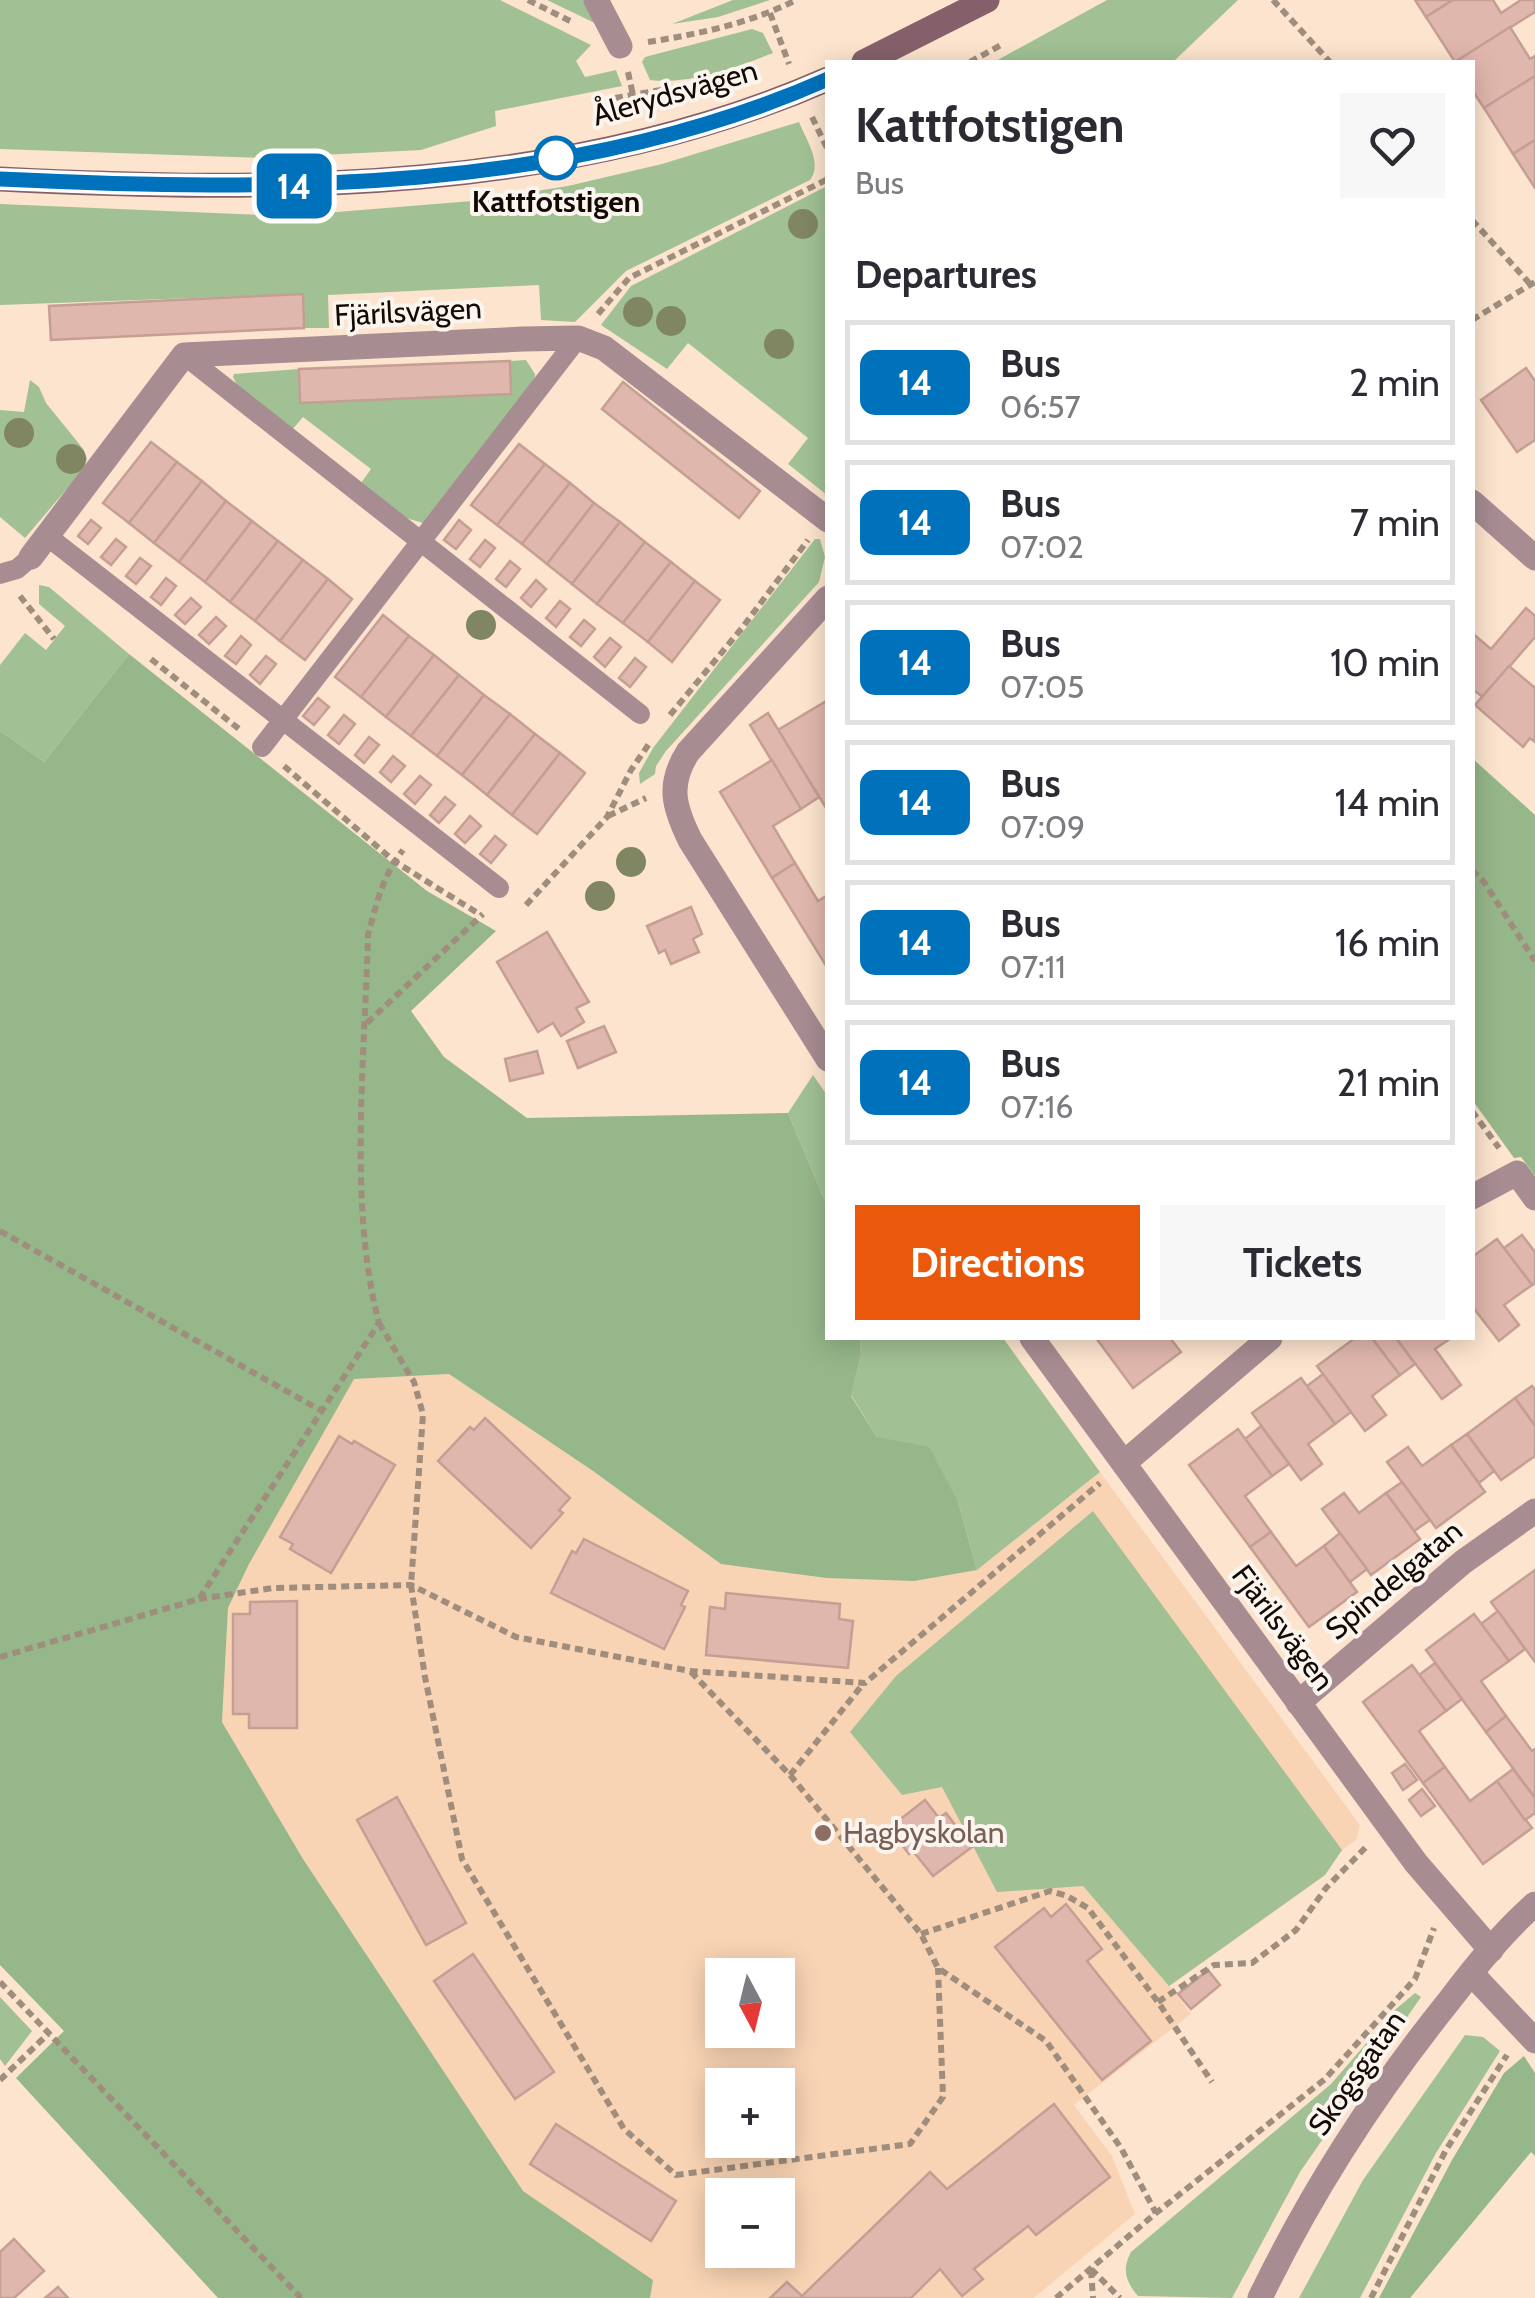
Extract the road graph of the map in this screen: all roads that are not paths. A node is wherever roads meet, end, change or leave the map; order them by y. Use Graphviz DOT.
graph roads {
  1 [pos="596,0"];
  2 [pos="988,0"];
  3 [pos="620,46"];
  4 [pos="876,60"];
  5 [pos="825,80"];
  6 [pos="0,179"];
  7 [pos="578,338"];
  8 [pos="184,355"];
  9 [pos="1475,505"];
  10 [pos="825,519"];
  11 [pos="47,536"];
  12 [pos="422,541"];
  13 [pos="30,557"];
  14 [pos="1535,558"];
  15 [pos="2,575"];
  16 [pos="825,601"];
  17 [pos="640,714"];
  18 [pos="282,720"];
  19 [pos="262,747"];
  20 [pos="500,888"];
  21 [pos="825,1051"];
  22 [pos="1475,1195"];
  23 [pos="1535,1198"];
  24 [pos="1033,1340"];
  25 [pos="1268,1340"];
  26 [pos="1124,1464"];
  27 [pos="1535,1511"];
  28 [pos="1298,1703"];
  29 [pos="1535,1904"];
  30 [pos="1491,1950"];
  31 [pos="1470,1974"];
  32 [pos="1531,2036"];
  33 [pos="1260,2298"];
  1 -- 3 [label="street"];
  2 -- 4 [label="main road"];
  5 -- 6 [label="main road, Ålerydsvägen"];
  7 -- 8 [label="street, Fjärilsvägen"];
  7 -- 10 [label="street, Fjärilsvägen"];
  7 -- 12 [label="lane"];
  8 -- 11 [label="street"];
  8 -- 12 [label="lane"];
  9 -- 14 [label="street"];
  11 -- 13 [label="street"];
  11 -- 18 [label="lane"];
  12 -- 17 [label="lane"];
  12 -- 18 [label="lane"];
  13 -- 15 [label="lane"];
  16 -- 21 [label="street"];
  18 -- 19 [label="lane"];
  18 -- 20 [label="lane"];
  22 -- 23 [label="street"];
  24 -- 26 [label="street, Fjärilsvägen"];
  25 -- 26 [label="street"];
  26 -- 28 [label="street, Fjärilsvägen"];
  27 -- 28 [label="street, Spindelgatan"];
  28 -- 30 [label="street, Fjärilsvägen"];
  29 -- 30 [label="street, Skogsgatan"];
  30 -- 31 [label="street, Skogsgatan"];
  31 -- 32 [label="street"];
  31 -- 33 [label="street, Skogsgatan"];
}
